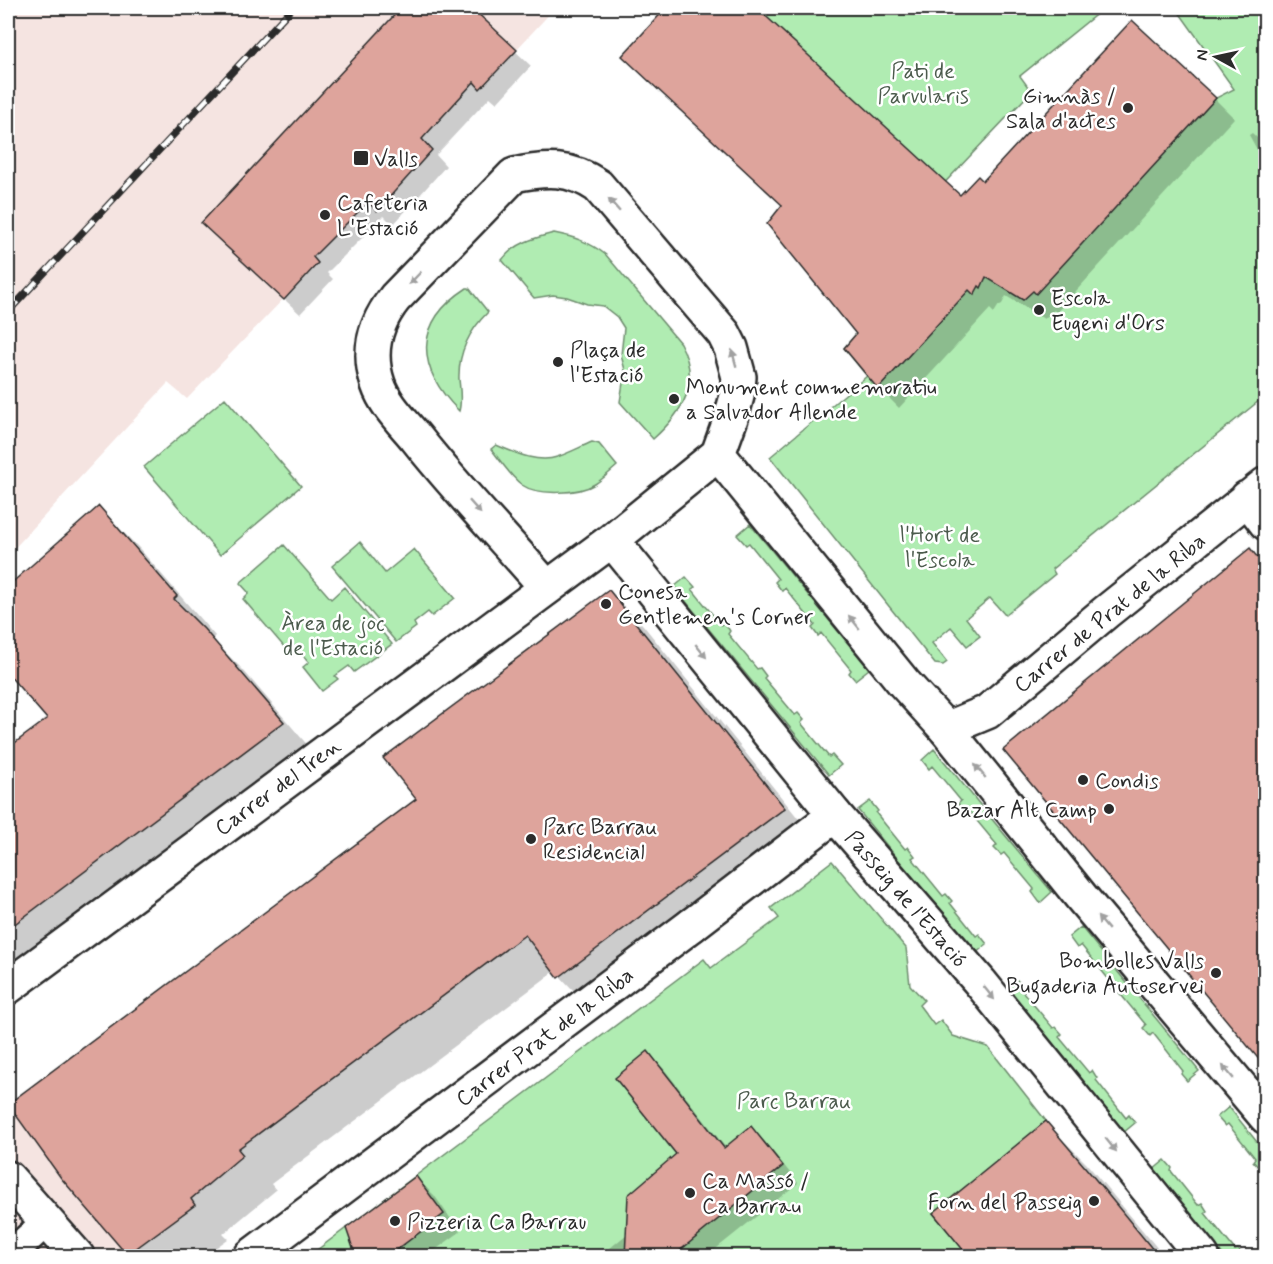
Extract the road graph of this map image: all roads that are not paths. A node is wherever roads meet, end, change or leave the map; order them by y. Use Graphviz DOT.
graph roads {
  1 [pos="718,454"];
  2 [pos="1259,502"];
  3 [pos="612,540"];
  4 [pos="547,588"];
  5 [pos="946,729"];
  6 [pos="835,815"];
  7 [pos="8,987"];
  8 [pos="1266,1117"];
  9 [pos="9,1182"];
  10 [pos="46,1222"];
  11 [pos="9,1257"];
  12 [pos="76,1257"];
  13 [pos="252,1257"];
  14 [pos="1202,1257"];
  1 -- 3 [label="street"];
  1 -- 4 [label="street, one-way"];
  5 -- 1 [label="street, one-way"];
  2 -- 5 [label="street, Carrer de Prat de la Riba"];
  3 -- 4 [label="street"];
  3 -- 6 [label="street, Passeig de l'Estació, one-way"];
  4 -- 7 [label="street, Carrer del Tren"];
  8 -- 5 [label="street, one-way"];
  6 -- 13 [label="street, Carrer Prat de la Riba"];
  6 -- 14 [label="street, Passeig de l'Estació, one-way"];
  9 -- 10 [label="street"];
  10 -- 11 [label="lane"];
  10 -- 12 [label="street"];
}
